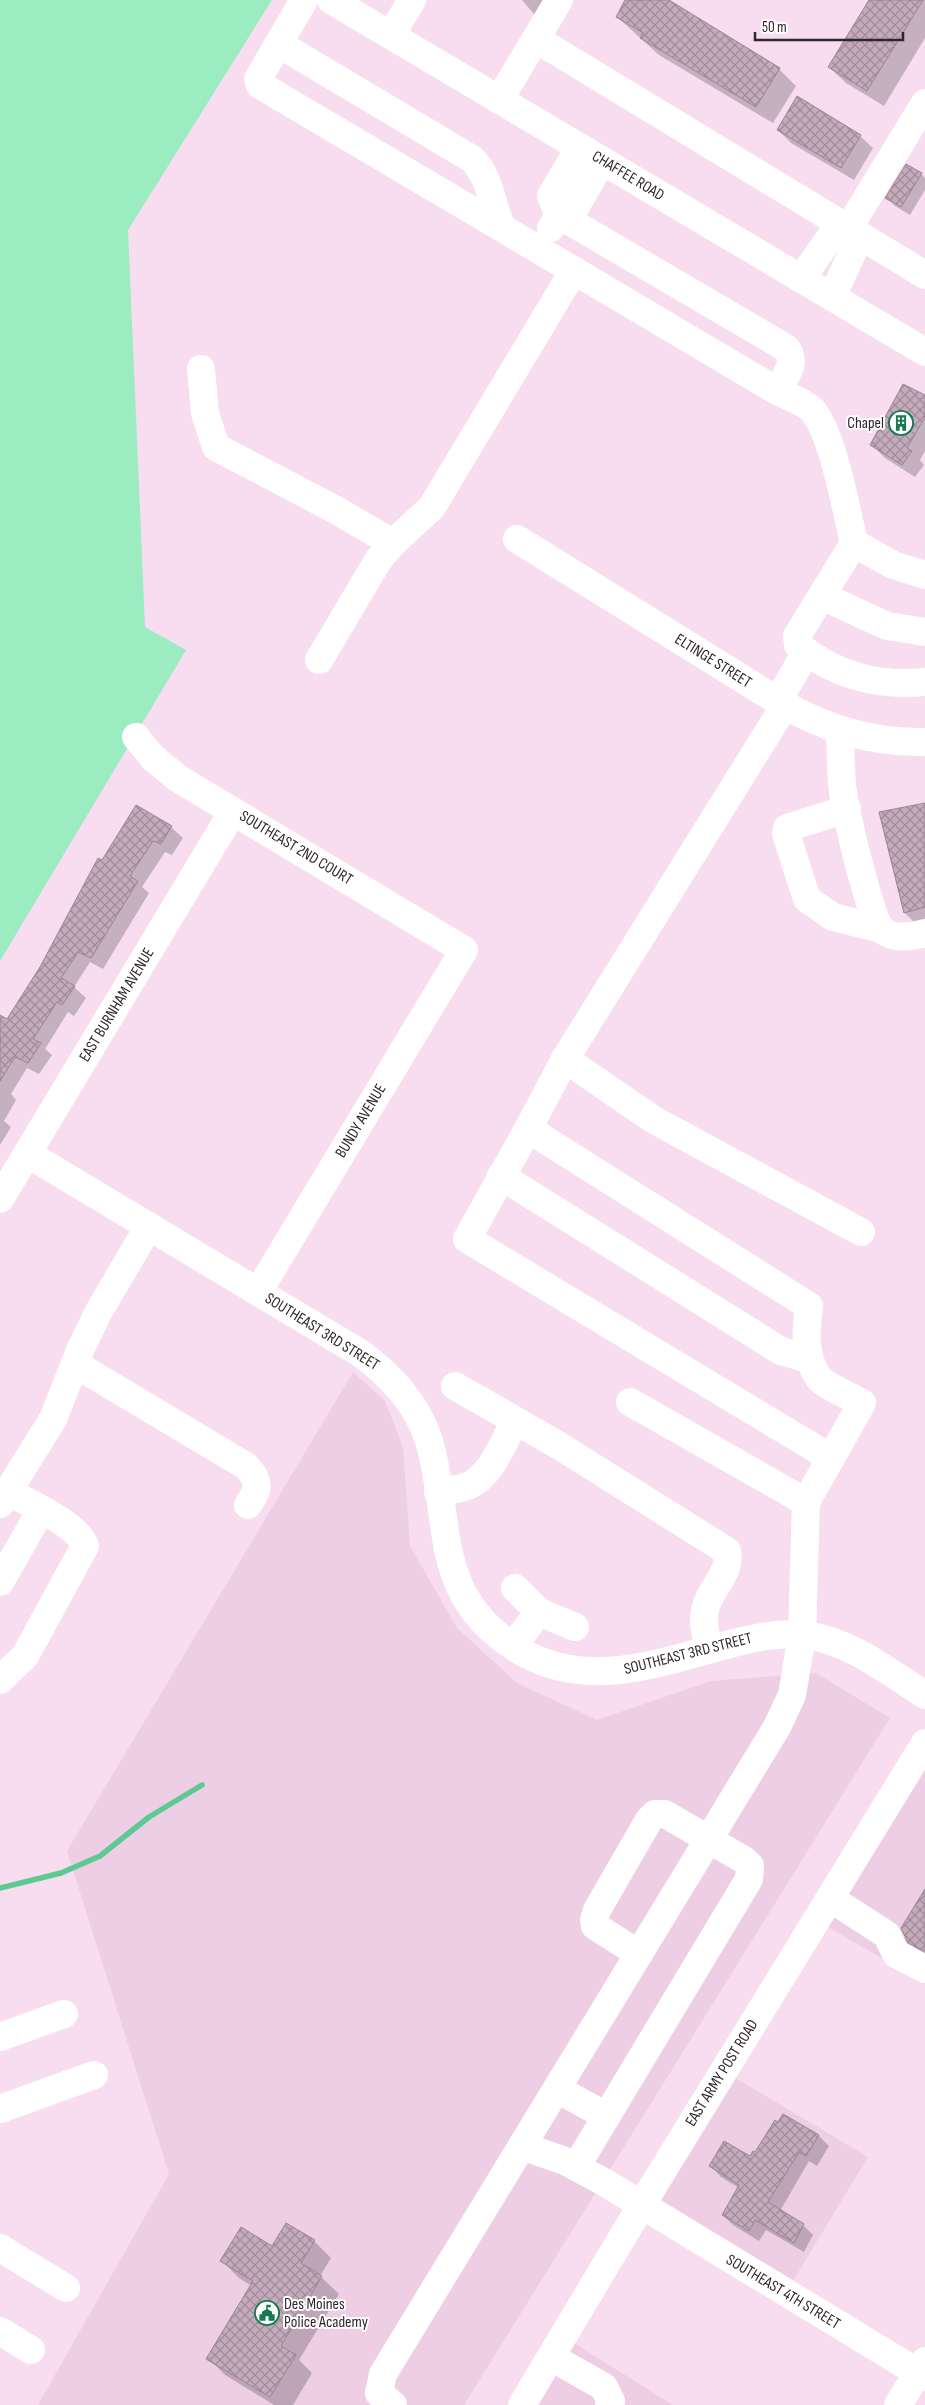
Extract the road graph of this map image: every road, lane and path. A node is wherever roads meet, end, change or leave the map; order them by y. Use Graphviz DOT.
graph roads {
  1 [pos="304,0"];
  2 [pos="331,0"];
  3 [pos="412,0"];
  4 [pos="559,0"];
  5 [pos="391,35"];
  6 [pos="536,39"];
  7 [pos="279,44"];
  8 [pos="499,100"];
  9 [pos="925,103"];
  10 [pos="591,154"];
  11 [pos="558,215"];
  12 [pos="502,228"];
  13 [pos="848,229"];
  14 [pos="539,249"];
  15 [pos="646,264"];
  16 [pos="574,270"];
  17 [pos="925,275"];
  18 [pos="801,279"];
  19 [pos="832,297"];
  20 [pos="624,300"];
  21 [pos="925,352"];
  22 [pos="201,370"];
  23 [pos="777,391"];
  24 [pos="517,539"];
  25 [pos="393,543"];
  26 [pos="854,543"];
  27 [pos="925,575"];
  28 [pos="822,596"];
  29 [pos="925,632"];
  30 [pos="806,652"];
  31 [pos="319,660"];
  32 [pos="925,682"];
  33 [pos="781,703"];
  34 [pos="840,731"];
  35 [pos="136,737"];
  36 [pos="925,742"];
  37 [pos="847,808"];
  38 [pos="233,811"];
  39 [pos="880,929"];
  40 [pos="925,934"];
  41 [pos="464,950"];
  42 [pos="565,1059"];
  43 [pos="528,1129"];
  44 [pos="28,1154"];
  45 [pos="502,1176"];
  46 [pos="0,1199"];
  47 [pos="148,1226"];
  48 [pos="861,1232"];
  49 [pos="258,1292"];
  50 [pos="809,1359"];
  51 [pos="75,1364"];
  52 [pos="455,1386"];
  53 [pos="630,1402"];
  54 [pos="515,1421"];
  55 [pos="831,1458"];
  56 [pos="438,1492"];
  57 [pos="4,1498"];
  58 [pos="806,1502"];
  59 [pos="248,1505"];
  60 [pos="41,1510"];
  61 [pos="0,1582"];
  62 [pos="516,1588"];
  63 [pos="539,1612"];
  64 [pos="575,1627"];
  65 [pos="802,1635"];
  66 [pos="513,1646"];
  67 [pos="710,1649"];
  68 [pos="0,1680"];
  69 [pos="925,1695"];
  70 [pos="925,1742"];
  71 [pos="709,1838"];
  72 [pos="830,1898"];
  73 [pos="639,1954"];
  74 [pos="925,1969"];
  75 [pos="64,2014"];
  76 [pos="0,2037"];
  77 [pos="94,2074"];
  78 [pos="558,2089"];
  79 [pos="0,2110"];
  80 [pos="606,2116"];
  81 [pos="522,2146"];
  82 [pos="576,2167"];
  83 [pos="641,2206"];
  84 [pos="0,2248"];
  85 [pos="66,2288"];
  86 [pos="0,2331"];
  87 [pos="30,2350"];
  88 [pos="551,2357"];
  89 [pos="923,2370"];
  90 [pos="393,2405"];
  91 [pos="522,2405"];
  92 [pos="609,2405"];
  93 [pos="898,2405"];
  1 -- 7 [label="street"];
  2 -- 5 [label="street, CHAFFEE ROAD"];
  3 -- 5 [label="street"];
  4 -- 6 [label="street"];
  5 -- 8 [label="street, CHAFFEE ROAD"];
  6 -- 8 [label="street"];
  6 -- 13 [label="street"];
  7 -- 12 [label="street"];
  7 -- 12 [label="street"];
  8 -- 10 [label="street, CHAFFEE ROAD"];
  9 -- 13 [label="street"];
  10 -- 11 [label="street"];
  10 -- 18 [label="street, CHAFFEE ROAD"];
  11 -- 14 [label="street"];
  11 -- 15 [label="street"];
  12 -- 14 [label="street"];
  13 -- 17 [label="street"];
  13 -- 18 [label="street"];
  13 -- 19 [label="street"];
  14 -- 16 [label="street"];
  15 -- 20 [label="street"];
  15 -- 23 [label="street"];
  16 -- 20 [label="street"];
  16 -- 25 [label="street"];
  18 -- 19 [label="street, CHAFFEE ROAD"];
  19 -- 21 [label="street, CHAFFEE ROAD"];
  20 -- 23 [label="street"];
  22 -- 25 [label="street"];
  23 -- 26 [label="street"];
  24 -- 33 [label="street, ELTINGE STREET"];
  25 -- 31 [label="street"];
  26 -- 27 [label="street"];
  26 -- 28 [label="street"];
  28 -- 29 [label="street"];
  28 -- 30 [label="street"];
  30 -- 32 [label="street"];
  30 -- 33 [label="street"];
  33 -- 34 [label="street, ELTINGE STREET"];
  33 -- 42 [label="street"];
  34 -- 36 [label="street, ELTINGE STREET"];
  34 -- 37 [label="street"];
  35 -- 38 [label="street, SOUTHEAST 2ND COURT"];
  37 -- 39 [label="street"];
  37 -- 39 [label="street"];
  38 -- 41 [label="street, SOUTHEAST 2ND COURT"];
  38 -- 44 [label="street, EAST BURNHAM AVENUE"];
  39 -- 40 [label="street"];
  41 -- 49 [label="street, BUNDY AVENUE"];
  42 -- 43 [label="street"];
  42 -- 48 [label="street"];
  43 -- 45 [label="street"];
  43 -- 50 [label="street"];
  44 -- 46 [label="street, EAST BURNHAM AVENUE"];
  44 -- 47 [label="street, SOUTHEAST 3RD STREET"];
  45 -- 50 [label="street"];
  45 -- 55 [label="street"];
  47 -- 49 [label="street, SOUTHEAST 3RD STREET"];
  47 -- 51 [label="street"];
  49 -- 56 [label="street, SOUTHEAST 3RD STREET"];
  50 -- 55 [label="street"];
  51 -- 57 [label="street"];
  51 -- 59 [label="street"];
  52 -- 54 [label="street"];
  53 -- 58 [label="street"];
  54 -- 56 [label="street"];
  54 -- 67 [label="street"];
  55 -- 58 [label="street"];
  56 -- 66 [label="street, SOUTHEAST 3RD STREET"];
  57 -- 60 [label="street"];
  58 -- 65 [label="street"];
  60 -- 61 [label="street"];
  60 -- 68 [label="street"];
  62 -- 63 [label="street"];
  63 -- 64 [label="street"];
  63 -- 66 [label="street"];
  65 -- 67 [label="street, SOUTHEAST 3RD STREET"];
  65 -- 69 [label="street, SOUTHEAST 3RD STREET"];
  65 -- 71 [label="street"];
  66 -- 67 [label="street, SOUTHEAST 3RD STREET"];
  70 -- 72 [label="street, EAST ARMY POST ROAD"];
  71 -- 73 [label="street"];
  71 -- 73 [label="street"];
  71 -- 80 [label="street"];
  72 -- 74 [label="street"];
  72 -- 83 [label="street, EAST ARMY POST ROAD"];
  73 -- 78 [label="street"];
  75 -- 76 [label="street"];
  77 -- 79 [label="street"];
  78 -- 80 [label="street"];
  78 -- 81 [label="street"];
  80 -- 82 [label="street"];
  81 -- 82 [label="street, SOUTHEAST 4TH STREET"];
  81 -- 90 [label="street"];
  82 -- 83 [label="street, SOUTHEAST 4TH STREET"];
  83 -- 88 [label="street, EAST ARMY POST ROAD"];
  83 -- 89 [label="street, SOUTHEAST 4TH STREET"];
  84 -- 85 [label="street"];
  86 -- 87 [label="street"];
  88 -- 91 [label="street, EAST ARMY POST ROAD"];
  88 -- 92 [label="street"];
  89 -- 93 [label="street"];
}
